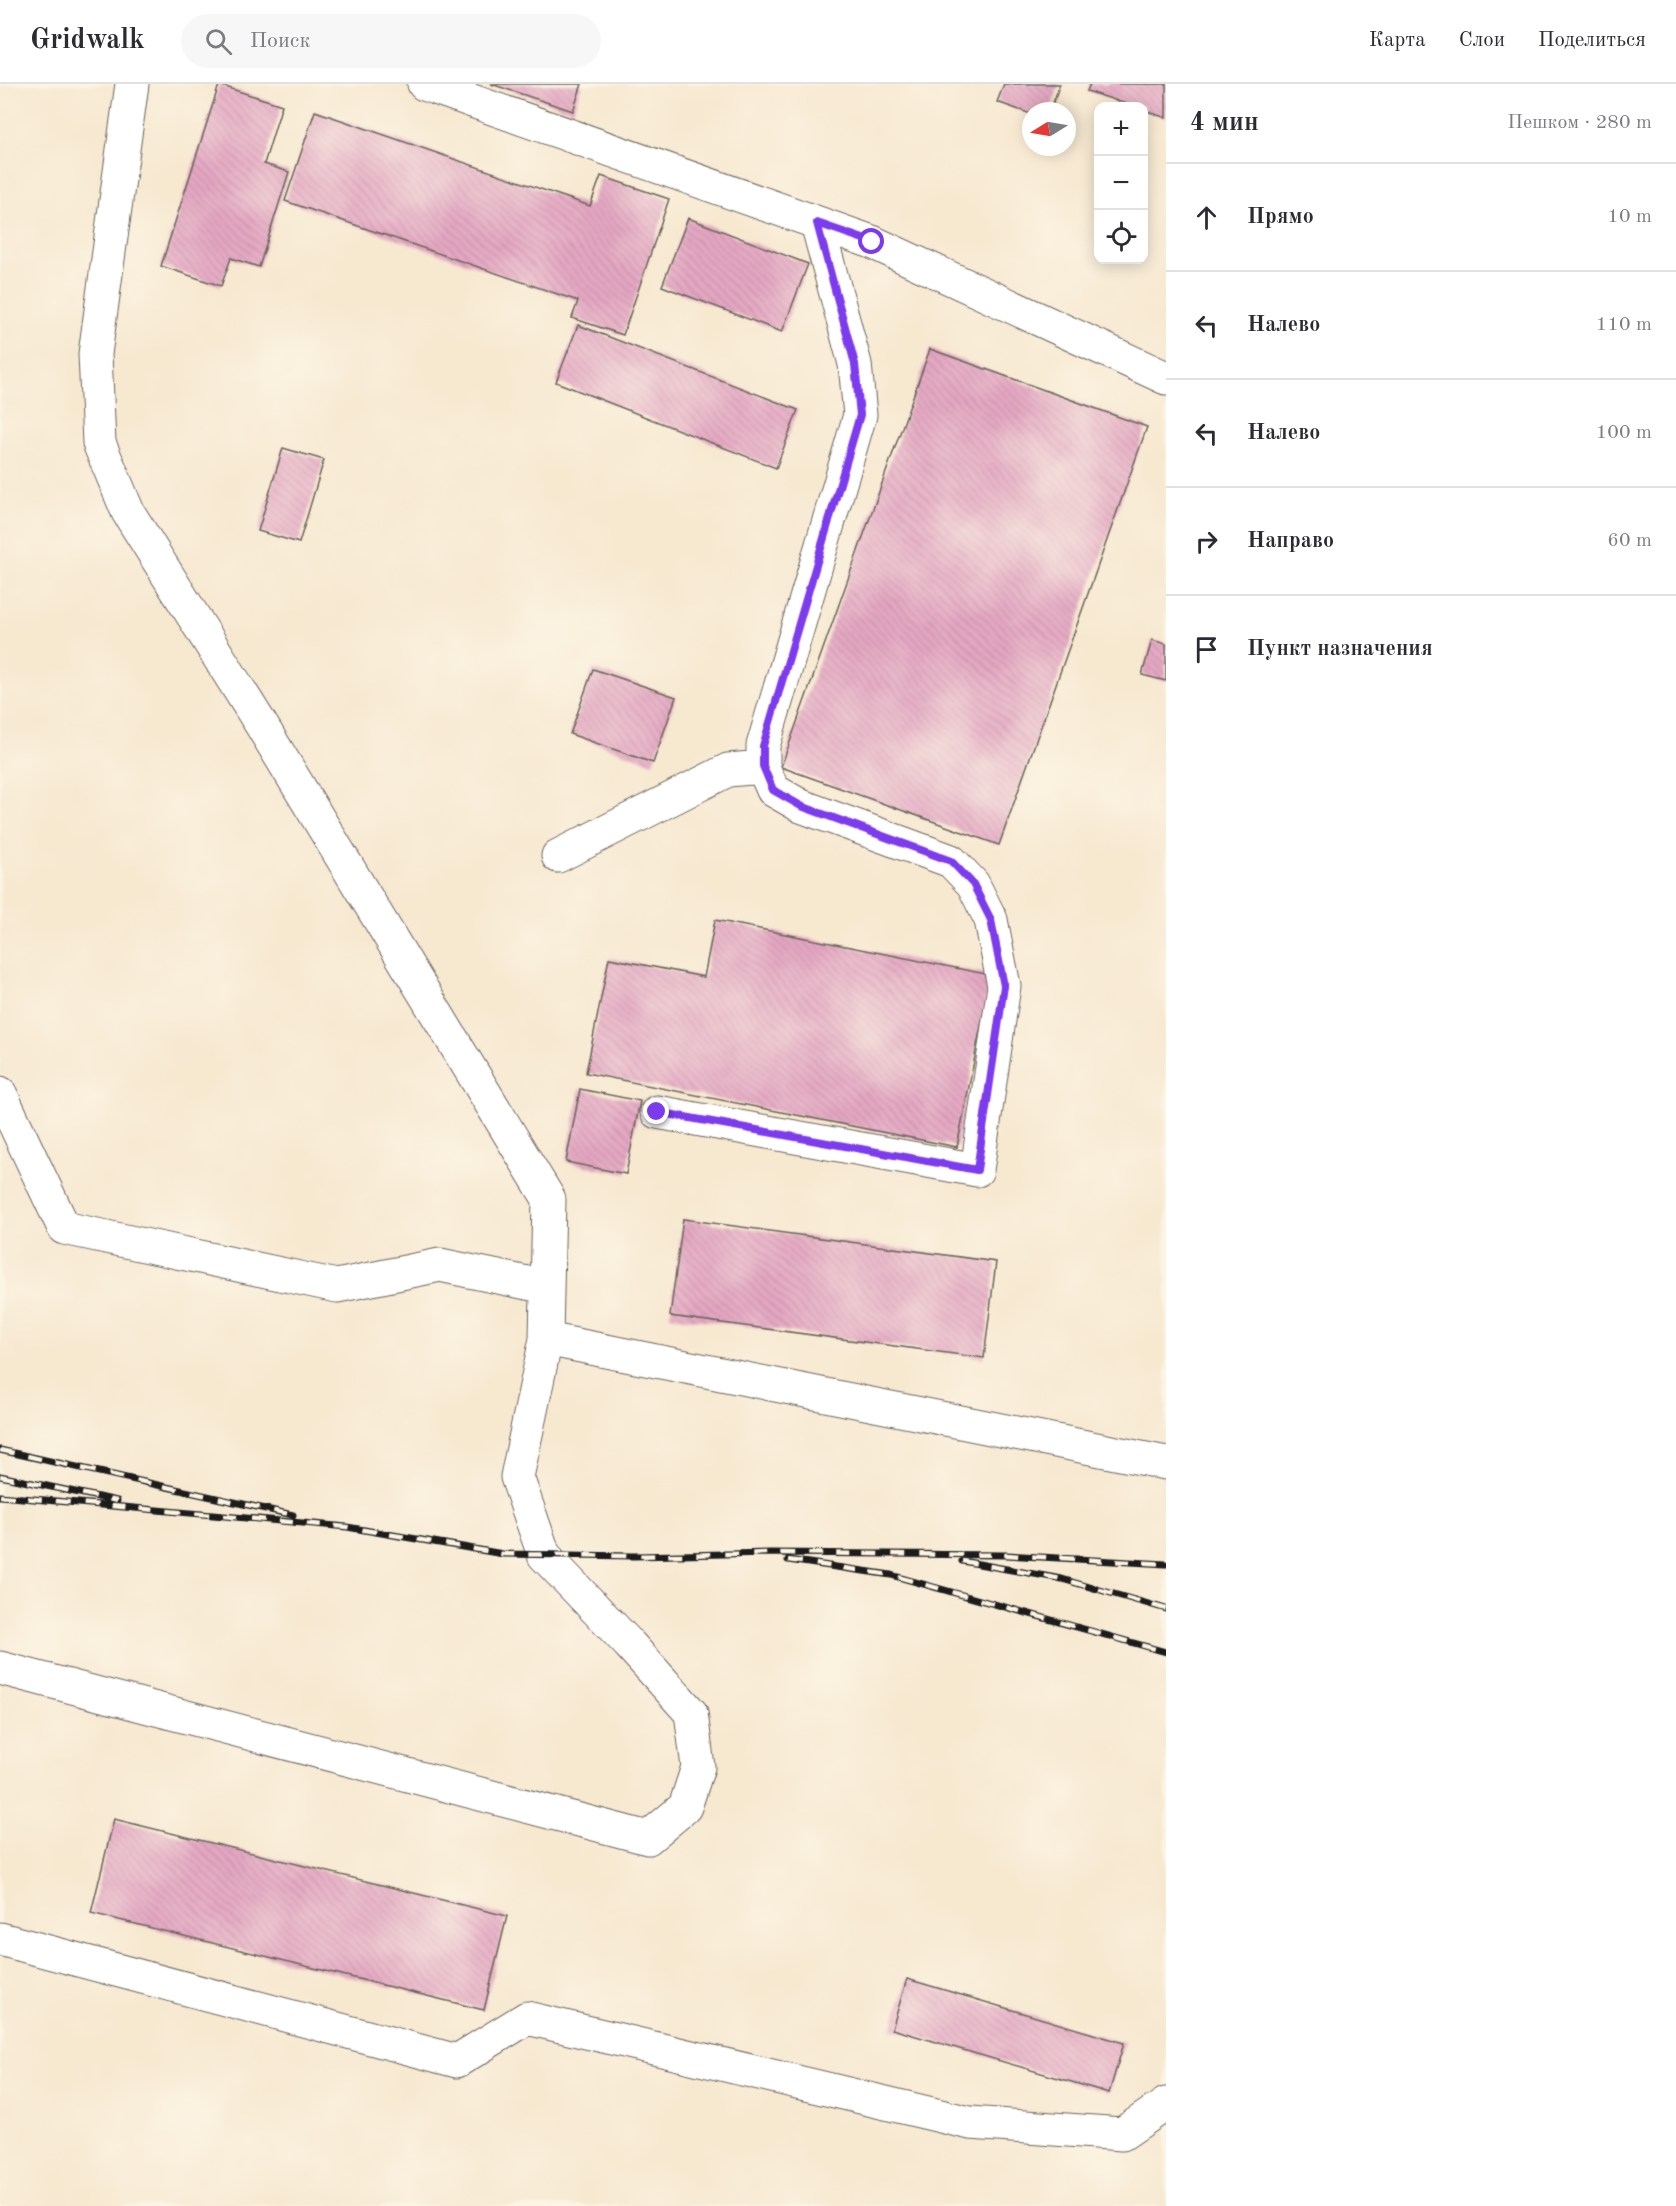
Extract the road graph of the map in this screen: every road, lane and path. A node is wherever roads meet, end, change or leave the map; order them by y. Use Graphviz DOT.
graph roads {
  1 [pos="132,84"];
  2 [pos="424,84"];
  3 [pos="817,223"];
  4 [pos="1166,378"];
  5 [pos="763,766"];
  6 [pos="558,856"];
  7 [pos="0,1093"];
  8 [pos="657,1112"];
  9 [pos="547,1287"];
  10 [pos="546,1339"];
  11 [pos="1166,1463"];
  12 [pos="0,1668"];
  13 [pos="0,1939"];
  14 [pos="1166,2104"];
  1 -- 9 [label="lane"];
  2 -- 3 [label="lane"];
  3 -- 4 [label="lane"];
  3 -- 5 [label="lane"];
  5 -- 6 [label="lane"];
  5 -- 8 [label="lane"];
  7 -- 9 [label="lane"];
  9 -- 10 [label="lane"];
  10 -- 11 [label="lane"];
  10 -- 12 [label="lane"];
  13 -- 14 [label="lane"];
}
